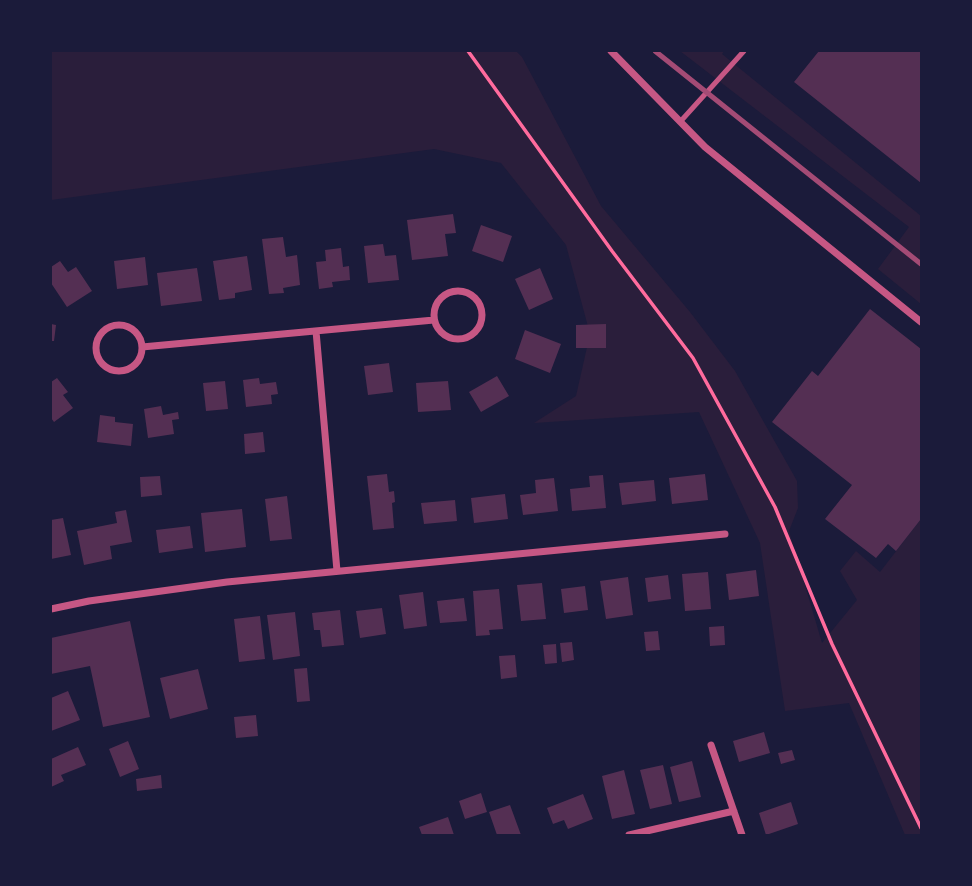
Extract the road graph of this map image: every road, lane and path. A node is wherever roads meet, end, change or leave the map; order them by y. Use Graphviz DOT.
graph roads {
  1 [pos="468,51"];
  2 [pos="611,51"];
  3 [pos="744,51"];
  4 [pos="680,122"];
  5 [pos="434,320"];
  6 [pos="921,322"];
  7 [pos="316,331"];
  8 [pos="142,347"];
  9 [pos="725,534"];
  10 [pos="337,570"];
  11 [pos="51,609"];
  12 [pos="711,745"];
  13 [pos="734,811"];
  14 [pos="921,828"];
  15 [pos="629,835"];
  16 [pos="742,835"];
  1 -- 14 [label="path"];
  2 -- 4 [label="street"];
  3 -- 4 [label="lane"];
  4 -- 6 [label="street"];
  5 -- 5 [label="street"];
  5 -- 7 [label="street"];
  7 -- 8 [label="street"];
  7 -- 10 [label="street"];
  8 -- 8 [label="street"];
  9 -- 10 [label="street"];
  10 -- 11 [label="street"];
  12 -- 13 [label="street"];
  13 -- 15 [label="street"];
  13 -- 16 [label="street"];
}
